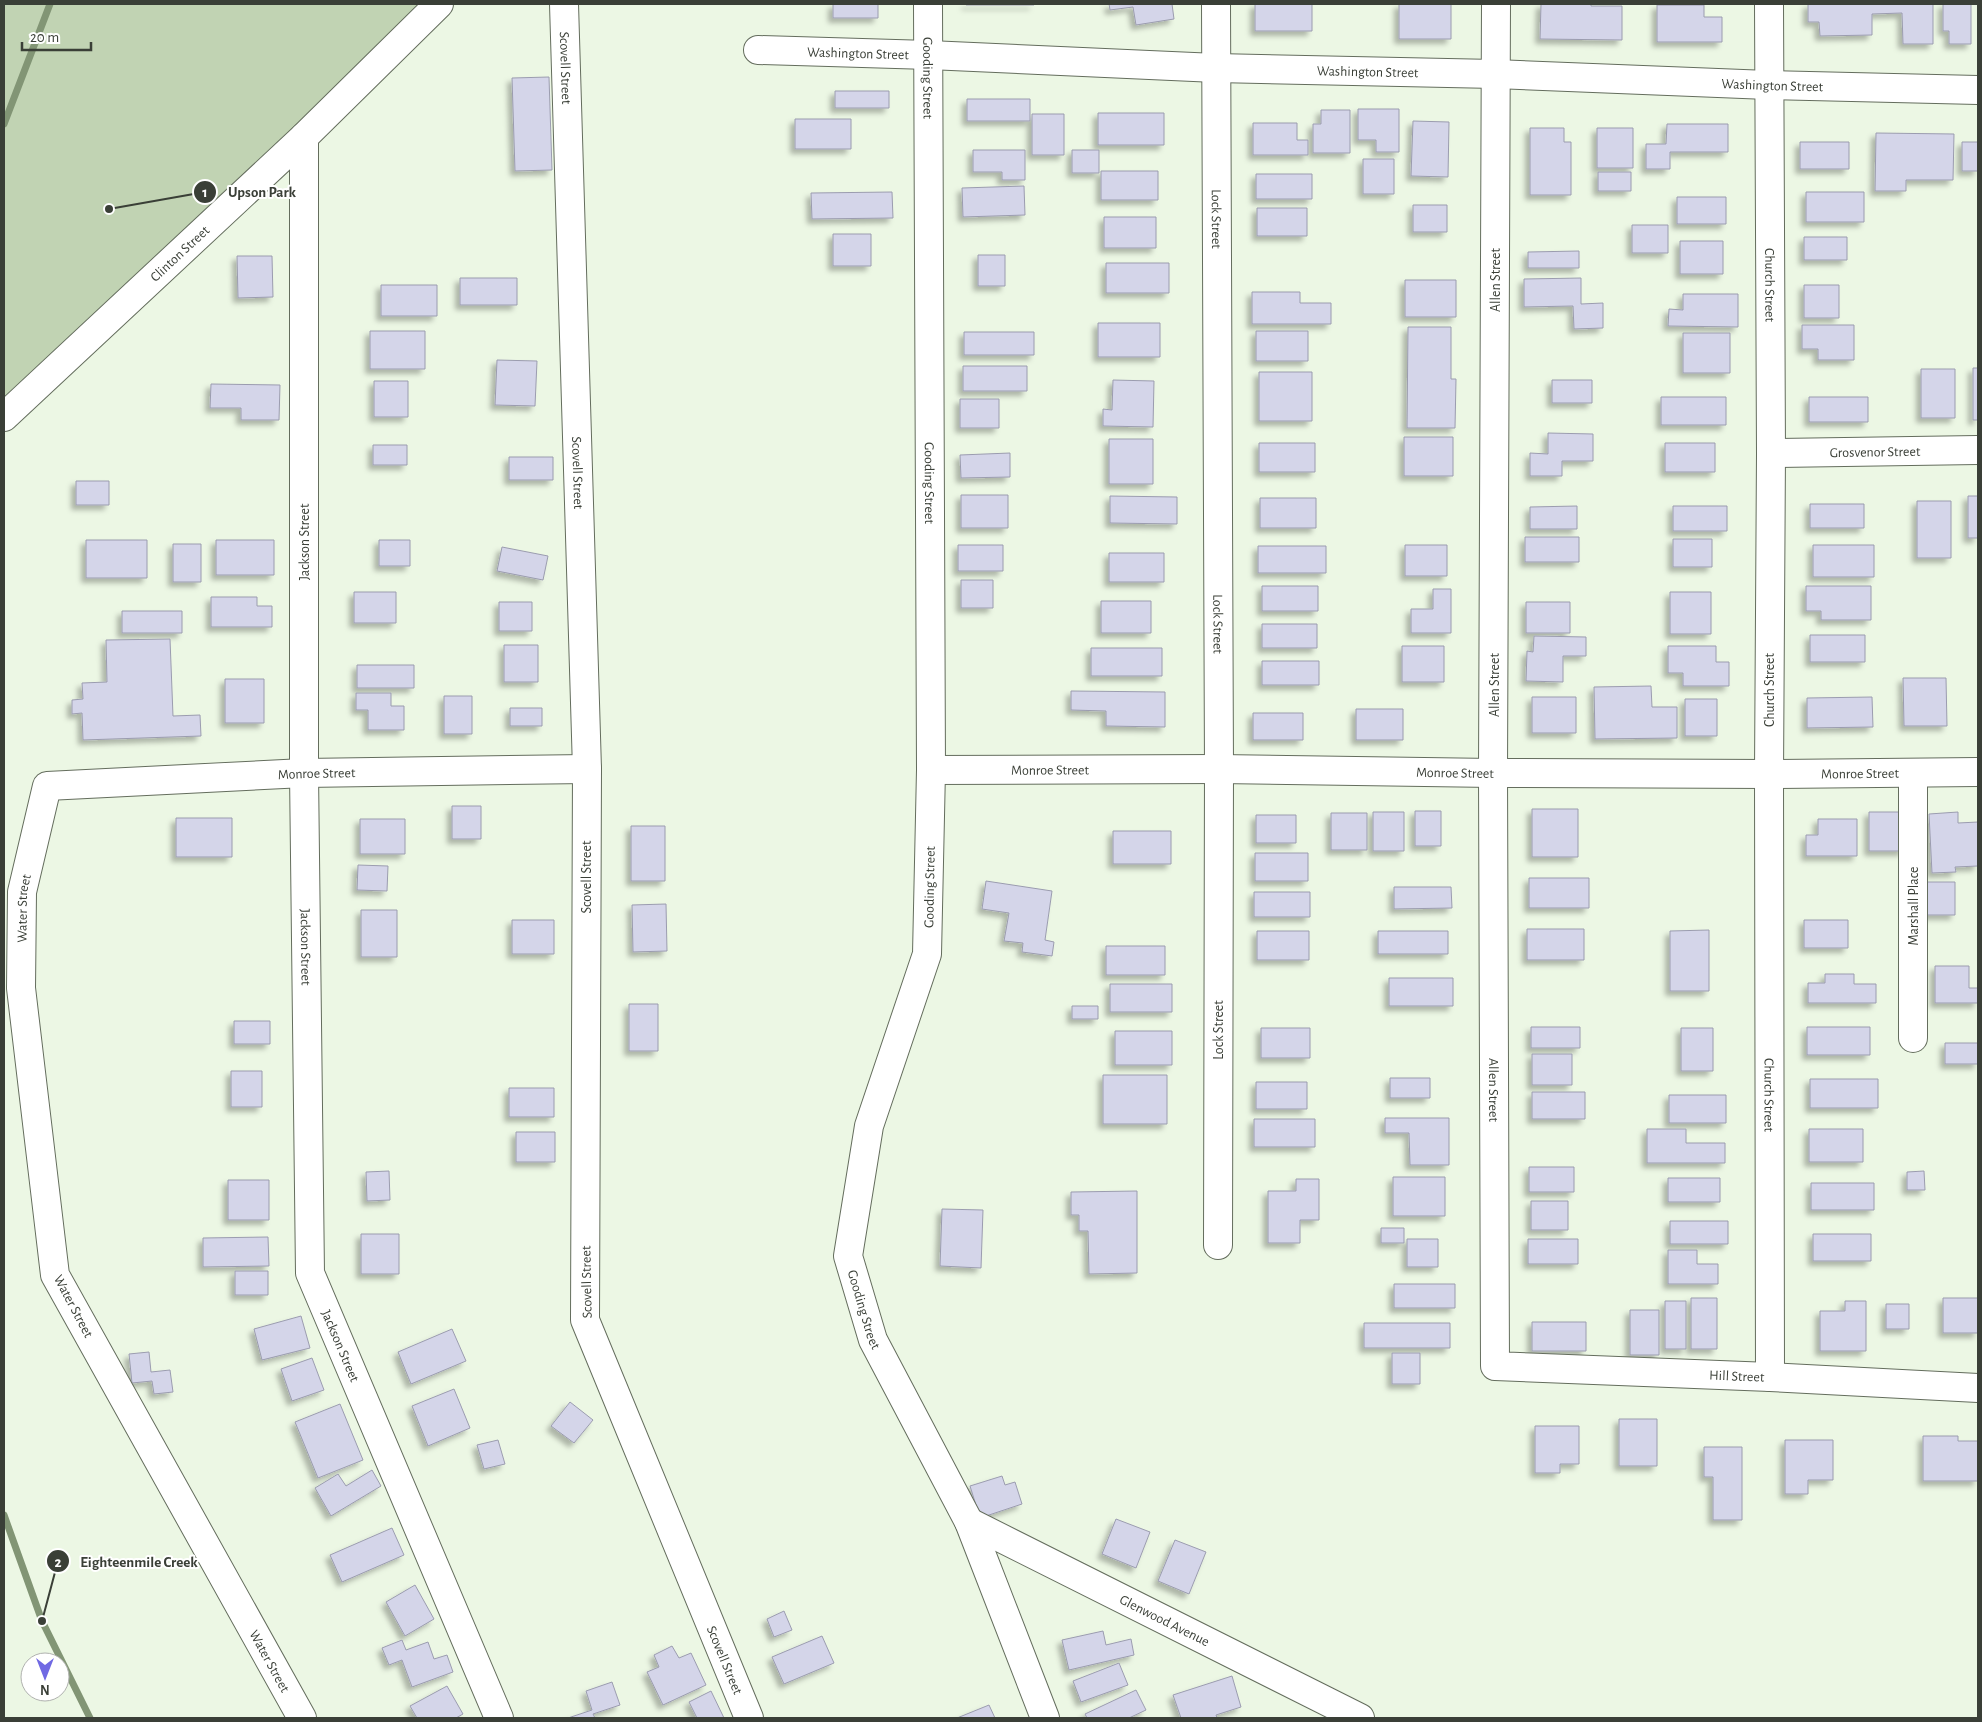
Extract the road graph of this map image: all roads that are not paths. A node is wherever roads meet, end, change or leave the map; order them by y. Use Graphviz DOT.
graph roads {
  1 [pos="439,4"];
  2 [pos="564,4"];
  3 [pos="928,4"];
  4 [pos="1216,4"];
  5 [pos="1496,4"];
  6 [pos="1769,4"];
  7 [pos="758,50"];
  8 [pos="928,55"];
  9 [pos="1216,68"];
  10 [pos="1495,74"];
  11 [pos="1768,85"];
  12 [pos="1978,90"];
  13 [pos="304,137"];
  14 [pos="4,417"];
  15 [pos="1978,450"];
  16 [pos="1771,453"];
  17 [pos="587,769"];
  18 [pos="1219,769"];
  19 [pos="931,770"];
  20 [pos="1978,772"];
  21 [pos="304,773"];
  22 [pos="1493,773"];
  23 [pos="1913,773"];
  24 [pos="1769,774"];
  25 [pos="47,786"];
  26 [pos="1913,1038"];
  27 [pos="1218,1245"];
  28 [pos="1495,1366"];
  29 [pos="1770,1377"];
  30 [pos="1978,1388"];
  31 [pos="969,1522"];
  32 [pos="302,1718"];
  33 [pos="499,1718"];
  34 [pos="749,1718"];
  35 [pos="1045,1718"];
  36 [pos="1360,1718"];
  1 -- 13 [label="street, Clinton Street"];
  2 -- 17 [label="street, Scovell Street"];
  3 -- 8 [label="street, Gooding Street"];
  4 -- 9 [label="street, Lock Street"];
  5 -- 10 [label="street, Allen Street"];
  6 -- 11 [label="street, Church Street"];
  7 -- 8 [label="street, Washington Street"];
  8 -- 9 [label="street, Washington Street"];
  8 -- 19 [label="street, Gooding Street"];
  9 -- 10 [label="street, Washington Street"];
  9 -- 18 [label="street, Lock Street"];
  10 -- 11 [label="street, Washington Street"];
  10 -- 22 [label="street, Allen Street"];
  11 -- 12 [label="street, Washington Street"];
  11 -- 16 [label="street, Church Street"];
  13 -- 14 [label="street, Clinton Street"];
  13 -- 21 [label="street, Jackson Street"];
  15 -- 16 [label="street, Grosvenor Street"];
  16 -- 24 [label="street, Church Street"];
  17 -- 21 [label="street, Monroe Street"];
  17 -- 34 [label="street, Scovell Street"];
  18 -- 19 [label="street, Monroe Street"];
  18 -- 22 [label="street, Monroe Street"];
  18 -- 27 [label="street, Lock Street"];
  19 -- 31 [label="street, Gooding Street"];
  20 -- 23 [label="street, Monroe Street"];
  21 -- 25 [label="street, Monroe Street"];
  21 -- 33 [label="street, Jackson Street"];
  22 -- 24 [label="street, Monroe Street"];
  22 -- 28 [label="street, Allen Street"];
  23 -- 24 [label="street, Monroe Street"];
  23 -- 26 [label="street, Marshall Place"];
  24 -- 29 [label="street, Church Street"];
  25 -- 32 [label="street, Water Street"];
  28 -- 29 [label="street, Hill Street"];
  29 -- 30 [label="street, Hill Street"];
  31 -- 35 [label="street, Gooding Street"];
  31 -- 36 [label="street, Glenwood Avenue"];
}
